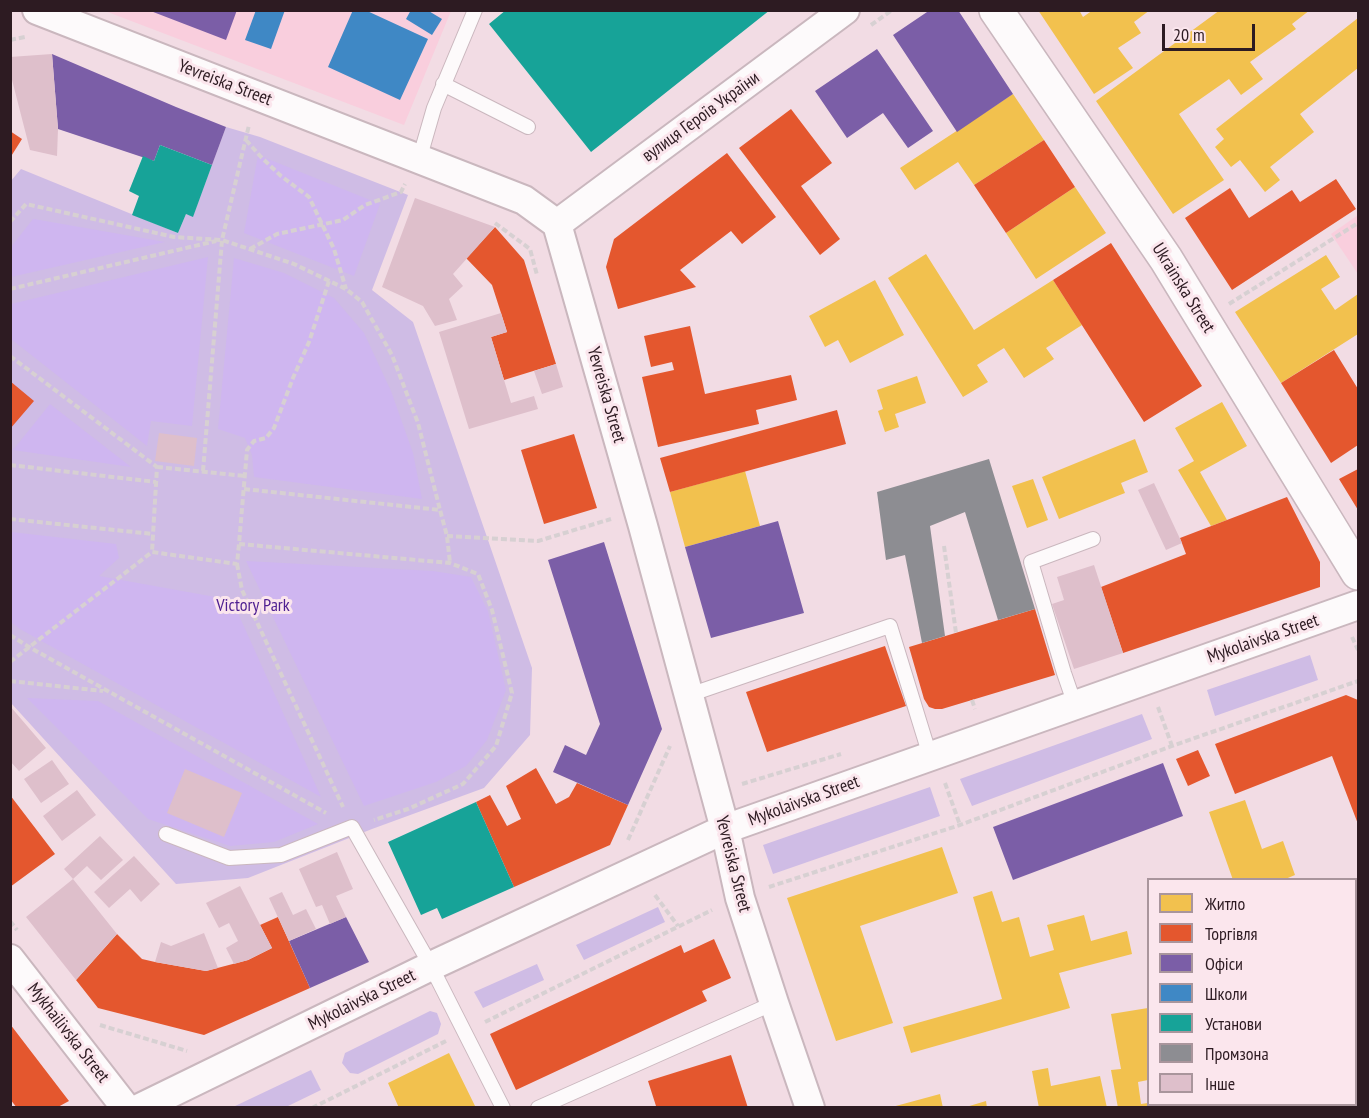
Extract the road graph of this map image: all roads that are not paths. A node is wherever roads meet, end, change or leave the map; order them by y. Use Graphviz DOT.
graph roads {
  1 [pos="475,10"];
  2 [pos="845,10"];
  3 [pos="996,10"];
  4 [pos="35,23"];
  5 [pos="443,84"];
  6 [pos="528,127"];
  7 [pos="419,159"];
  8 [pos="556,224"];
  9 [pos="1093,539"];
  10 [pos="1359,573"];
  11 [pos="1359,605"];
  12 [pos="689,695"];
  13 [pos="1075,705"];
  14 [pos="930,756"];
  15 [pos="725,829"];
  16 [pos="166,834"];
  17 [pos="10,959"];
  18 [pos="431,966"];
  19 [pos="774,1003"];
  20 [pos="126,1107"];
  21 [pos="141,1107"];
  22 [pos="503,1107"];
  23 [pos="538,1107"];
  24 [pos="810,1107"];
  1 -- 5 [label="lane"];
  2 -- 8 [label="street, вулиця Героїв України"];
  3 -- 10 [label="street, Ukrainska Street"];
  4 -- 7 [label="street, Yevreiska Street"];
  5 -- 6 [label="lane"];
  5 -- 7 [label="lane"];
  7 -- 8 [label="street, Yevreiska Street"];
  8 -- 12 [label="street, Yevreiska Street"];
  9 -- 13 [label="lane"];
  11 -- 13 [label="street, Mykolaivska Street"];
  12 -- 14 [label="lane"];
  12 -- 15 [label="street, Yevreiska Street"];
  13 -- 14 [label="street, Mykolaivska Street"];
  14 -- 15 [label="street, Mykolaivska Street"];
  15 -- 18 [label="street, Mykolaivska Street"];
  15 -- 19 [label="street, Yevreiska Street"];
  16 -- 18 [label="lane"];
  17 -- 20 [label="street, Mykhailivska Street"];
  18 -- 21 [label="street, Mykolaivska Street"];
  18 -- 22 [label="lane"];
  19 -- 23 [label="lane"];
  19 -- 24 [label="street, Yevreiska Street"];
}
